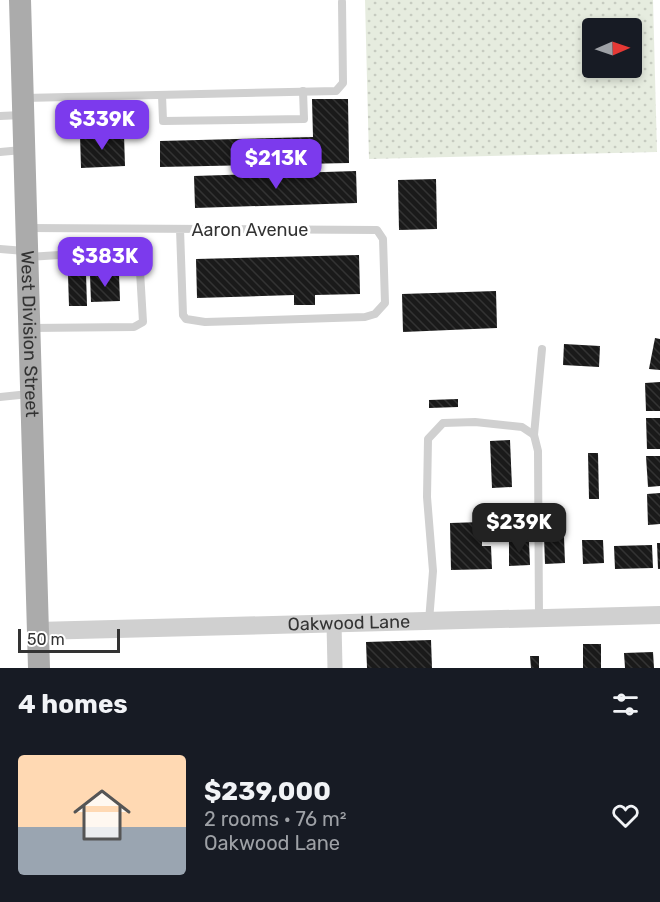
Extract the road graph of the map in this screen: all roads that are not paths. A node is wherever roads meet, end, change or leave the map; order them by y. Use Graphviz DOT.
graph roads {
  1 [pos="20,0"];
  2 [pos="342,2"];
  3 [pos="303,91"];
  4 [pos="162,95"];
  5 [pos="23,106"];
  6 [pos="0,116"];
  7 [pos="24,150"];
  8 [pos="0,152"];
  9 [pos="26,228"];
  10 [pos="180,229"];
  11 [pos="0,249"];
  12 [pos="27,254"];
  13 [pos="29,328"];
  14 [pos="542,350"];
  15 [pos="31,394"];
  16 [pos="0,397"];
  17 [pos="534,435"];
  18 [pos="660,615"];
  19 [pos="539,618"];
  20 [pos="429,621"];
  21 [pos="334,623"];
  22 [pos="38,631"];
  23 [pos="39,668"];
  24 [pos="335,668"];
  1 -- 5 [label="main road, West Division Street"];
  2 -- 3 [label="lane"];
  3 -- 4 [label="lane"];
  3 -- 4 [label="lane"];
  4 -- 5 [label="lane"];
  5 -- 6 [label="lane"];
  5 -- 7 [label="main road, West Division Street"];
  7 -- 8 [label="lane"];
  7 -- 9 [label="main road, West Division Street"];
  9 -- 10 [label="lane, Aaron Avenue"];
  9 -- 12 [label="main road, West Division Street"];
  10 -- 10 [label="lane, Aaron Avenue"];
  11 -- 12 [label="lane"];
  12 -- 13 [label="main road, West Division Street"];
  12 -- 13 [label="lane"];
  13 -- 15 [label="main road, West Division Street"];
  14 -- 17 [label="lane"];
  15 -- 16 [label="lane"];
  15 -- 22 [label="main road, West Division Street"];
  17 -- 19 [label="lane"];
  17 -- 20 [label="lane"];
  18 -- 19 [label="street, Oakwood Lane"];
  19 -- 20 [label="street, Oakwood Lane"];
  20 -- 21 [label="street, Oakwood Lane"];
  21 -- 22 [label="street, Oakwood Lane"];
  21 -- 24 [label="street"];
  22 -- 23 [label="main road, West Division Street"];
}
